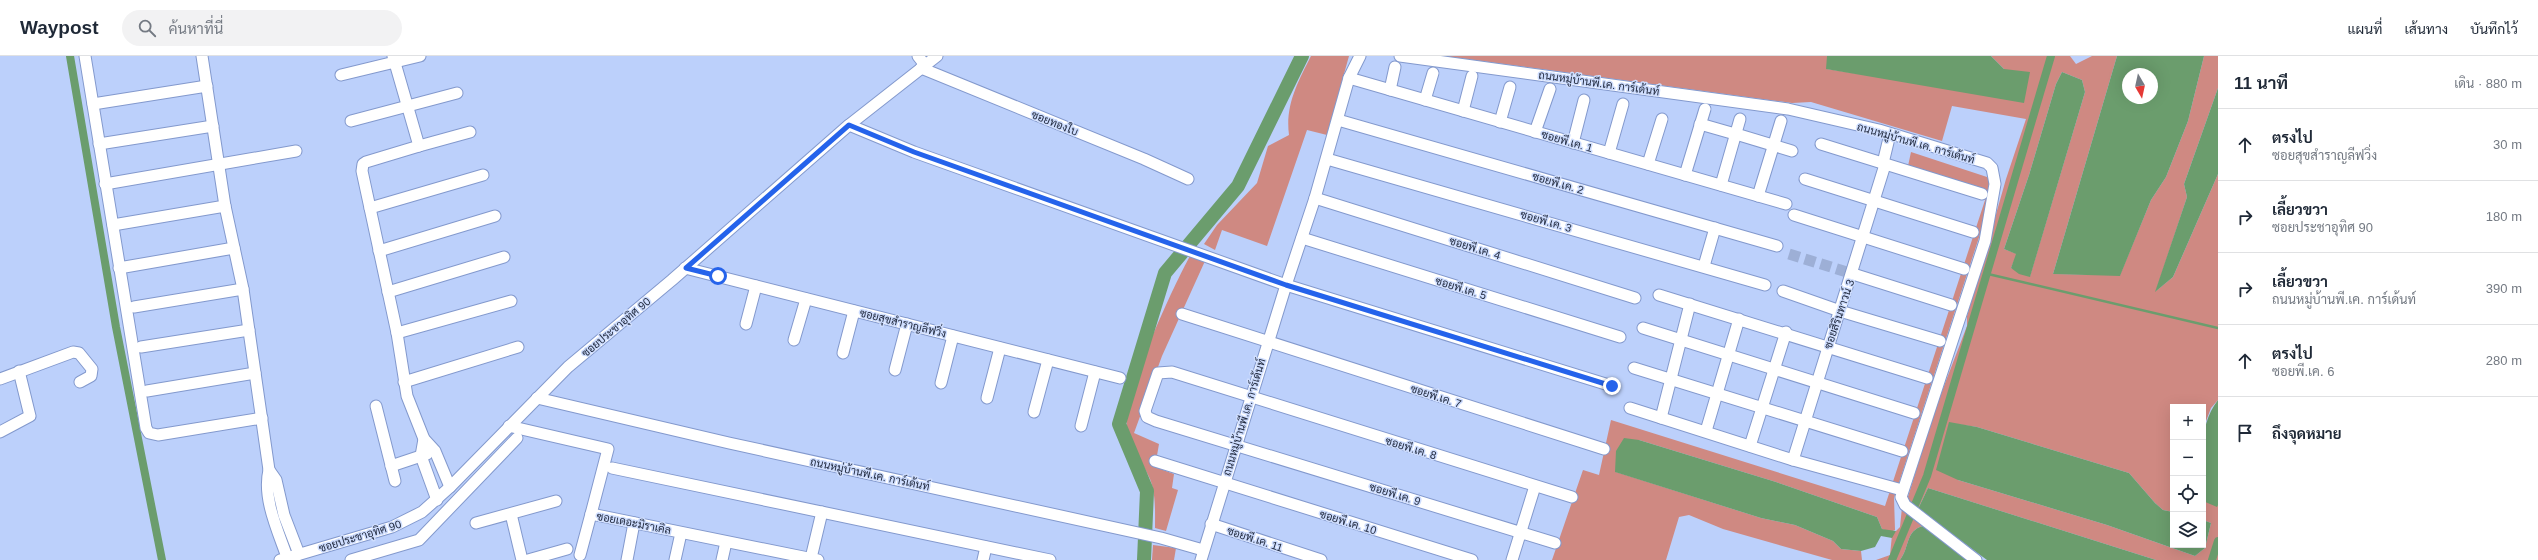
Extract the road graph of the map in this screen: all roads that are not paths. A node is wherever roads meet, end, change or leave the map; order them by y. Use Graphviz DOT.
graph roads {
  1 [pos="85,56"];
  2 [pos="202,56"];
  3 [pos="420,56"];
  4 [pos="918,56"];
  5 [pos="937,56"];
  6 [pos="1360,56"];
  7 [pos="1400,56"];
  8 [pos="394,59"];
  9 [pos="923,67"];
  10 [pos="1396,67"];
  11 [pos="1433,73"];
  12 [pos="341,75"];
  13 [pos="1472,76"];
  14 [pos="1349,78"];
  15 [pos="206,86"];
  16 [pos="1510,87"];
  17 [pos="1550,89"];
  18 [pos="1390,90"];
  19 [pos="457,93"];
  20 [pos="1425,100"];
  21 [pos="1584,100"];
  22 [pos="93,104"];
  23 [pos="1624,104"];
  24 [pos="406,106"];
  25 [pos="1705,108"];
  26 [pos="1463,111"];
  27 [pos="1740,118"];
  28 [pos="1662,119"];
  29 [pos="1338,120"];
  30 [pos="351,121"];
  31 [pos="1781,121"];
  32 [pos="1500,122"];
  33 [pos="1700,124"];
  34 [pos="849,125"];
  35 [pos="213,126"];
  36 [pos="470,132"];
  37 [pos="1535,132"];
  38 [pos="1736,134"];
  39 [pos="1894,135"];
  40 [pos="1573,143"];
  41 [pos="99,144"];
  42 [pos="1821,144"];
  43 [pos="1774,145"];
  44 [pos="419,146"];
  45 [pos="296,151"];
  46 [pos="1792,151"];
  47 [pos="1609,153"];
  48 [pos="1326,159"];
  49 [pos="1648,164"];
  50 [pos="219,165"];
  51 [pos="1885,165"];
  52 [pos="483,175"];
  53 [pos="1685,175"];
  54 [pos="1188,179"];
  55 [pos="1805,179"];
  56 [pos="105,184"];
  57 [pos="1721,185"];
  58 [pos="1982,194"];
  59 [pos="1758,196"];
  60 [pos="1315,198"];
  61 [pos="1873,201"];
  62 [pos="1786,204"];
  63 [pos="225,206"];
  64 [pos="370,208"];
  65 [pos="1794,215"];
  66 [pos="495,216"];
  67 [pos="113,225"];
  68 [pos="1715,228"];
  69 [pos="1973,232"];
  70 [pos="1864,237"];
  71 [pos="1302,238"];
  72 [pos="1777,246"];
  73 [pos="234,248"];
  74 [pos="379,251"];
  75 [pos="504,258"];
  76 [pos="1704,266"];
  77 [pos="119,268"];
  78 [pos="686,268"];
  79 [pos="1964,269"];
  80 [pos="1853,274"];
  81 [pos="1286,285"];
  82 [pos="1765,285"];
  83 [pos="756,286"];
  84 [pos="243,289"];
  85 [pos="1783,291"];
  86 [pos="388,292"];
  87 [pos="1659,294"];
  88 [pos="1634,298"];
  89 [pos="806,299"];
  90 [pos="511,301"];
  91 [pos="1690,304"];
  92 [pos="1951,305"];
  93 [pos="134,307"];
  94 [pos="854,311"];
  95 [pos="1840,311"];
  96 [pos="1182,314"];
  97 [pos="1739,319"];
  98 [pos="746,324"];
  99 [pos="907,324"];
  100 [pos="1643,328"];
  101 [pos="249,330"];
  102 [pos="1786,332"];
  103 [pos="397,333"];
  104 [pos="954,336"];
  105 [pos="1620,337"];
  106 [pos="794,340"];
  107 [pos="1680,340"];
  108 [pos="1940,341"];
  109 [pos="1268,343"];
  110 [pos="141,347"];
  111 [pos="518,347"];
  112 [pos="1828,347"];
  113 [pos="1000,348"];
  114 [pos="843,353"];
  115 [pos="1729,356"];
  116 [pos="1048,360"];
  117 [pos="1634,368"];
  118 [pos="1775,369"];
  119 [pos="895,370"];
  120 [pos="19,371"];
  121 [pos="1096,372"];
  122 [pos="255,373"];
  123 [pos="1120,378"];
  124 [pos="1928,378"];
  125 [pos="0,379"];
  126 [pos="1670,379"];
  127 [pos="80,382"];
  128 [pos="404,382"];
  129 [pos="1816,382"];
  130 [pos="941,383"];
  131 [pos="1612,386"];
  132 [pos="147,391"];
  133 [pos="1717,393"];
  134 [pos="537,398"];
  135 [pos="987,398"];
  136 [pos="1250,398"];
  137 [pos="376,406"];
  138 [pos="1763,407"];
  139 [pos="1630,408"];
  140 [pos="1034,412"];
  141 [pos="1914,414"];
  142 [pos="262,418"];
  143 [pos="1661,418"];
  144 [pos="1805,421"];
  145 [pos="509,426"];
  146 [pos="1081,426"];
  147 [pos="1706,431"];
  148 [pos="0,432"];
  149 [pos="517,438"];
  150 [pos="424,439"];
  151 [pos="1236,445"];
  152 [pos="1750,446"];
  153 [pos="1604,449"];
  154 [pos="435,451"];
  155 [pos="1902,451"];
  156 [pos="421,456"];
  157 [pos="1793,460"];
  158 [pos="1155,461"];
  159 [pos="391,466"];
  160 [pos="612,468"];
  161 [pos="395,482"];
  162 [pos="1224,483"];
  163 [pos="1535,486"];
  164 [pos="450,487"];
  165 [pos="1902,490"];
  166 [pos="1572,497"];
  167 [pos="437,500"];
  168 [pos="556,501"];
  169 [pos="278,511"];
  170 [pos="822,512"];
  171 [pos="511,514"];
  172 [pos="591,514"];
  173 [pos="476,523"];
  174 [pos="634,523"];
  175 [pos="1211,524"];
  176 [pos="682,533"];
  177 [pos="1520,533"];
  178 [pos="726,542"];
  179 [pos="1555,543"];
  180 [pos="986,547"];
  181 [pos="567,549"];
  182 [pos="299,554"];
  183 [pos="580,555"];
  184 [pos="1202,555"];
  185 [pos="773,556"];
  186 [pos="285,559"];
  187 [pos="351,560"];
  188 [pos="522,560"];
  189 [pos="528,560"];
  190 [pos="627,560"];
  191 [pos="675,560"];
  192 [pos="722,560"];
  193 [pos="816,560"];
  194 [pos="983,560"];
  195 [pos="1050,560"];
  196 [pos="1321,560"];
  197 [pos="1472,560"];
  198 [pos="1512,560"];
  199 [pos="1976,560"];
  1 -- 22 [label="street"];
  2 -- 15 [label="street"];
  3 -- 8 [label="street"];
  4 -- 9 [label="street"];
  5 -- 9 [label="street, ซอยประชาอุทิศ 90"];
  6 -- 14 [label="street, ถนนหมู่บ้านพี.เค. การ์เด้นท์"];
  7 -- 39 [label="street, ถนนหมู่บ้านพี.เค. การ์เด้นท์"];
  8 -- 12 [label="street"];
  8 -- 24 [label="street"];
  9 -- 34 [label="street, ซอยประชาอุทิศ 90"];
  9 -- 54 [label="street, ซอยทองใบ"];
  10 -- 18 [label="street"];
  11 -- 20 [label="street"];
  13 -- 26 [label="street"];
  14 -- 18 [label="street, ซอยพี.เค. 1"];
  14 -- 29 [label="street, ถนนหมู่บ้านพี.เค. การ์เด้นท์"];
  15 -- 22 [label="street"];
  15 -- 35 [label="street"];
  16 -- 32 [label="street"];
  17 -- 37 [label="street"];
  18 -- 20 [label="street, ซอยพี.เค. 1"];
  19 -- 24 [label="street"];
  20 -- 26 [label="street, ซอยพี.เค. 1"];
  21 -- 40 [label="street"];
  22 -- 41 [label="street"];
  23 -- 47 [label="street"];
  24 -- 30 [label="street"];
  24 -- 44 [label="street"];
  25 -- 33 [label="street"];
  26 -- 32 [label="street, ซอยพี.เค. 1"];
  27 -- 38 [label="street"];
  28 -- 49 [label="street"];
  29 -- 48 [label="street, ถนนหมู่บ้านพี.เค. การ์เด้นท์"];
  29 -- 68 [label="street, ซอยพี.เค. 2"];
  31 -- 43 [label="street"];
  32 -- 37 [label="street, ซอยพี.เค. 1"];
  33 -- 38 [label="street"];
  33 -- 53 [label="street"];
  34 -- 78 [label="street, ซอยประชาอุทิศ 90"];
  34 -- 81 [label="street"];
  35 -- 41 [label="street"];
  35 -- 50 [label="street"];
  36 -- 44 [label="street"];
  37 -- 40 [label="street, ซอยพี.เค. 1"];
  38 -- 43 [label="street"];
  38 -- 57 [label="street"];
  39 -- 51 [label="street, ซอยสิรินทาวน์ 3"];
  39 -- 165 [label="street, ถนนหมู่บ้านพี.เค. การ์เด้นท์"];
  40 -- 47 [label="street, ซอยพี.เค. 1"];
  41 -- 56 [label="street"];
  42 -- 51 [label="street"];
  43 -- 46 [label="street"];
  43 -- 59 [label="street"];
  44 -- 64 [label="street"];
  45 -- 50 [label="street"];
  47 -- 49 [label="street, ซอยพี.เค. 1"];
  48 -- 60 [label="street, ถนนหมู่บ้านพี.เค. การ์เด้นท์"];
  48 -- 76 [label="street, ซอยพี.เค. 3"];
  49 -- 53 [label="street, ซอยพี.เค. 1"];
  50 -- 56 [label="street"];
  50 -- 63 [label="street"];
  51 -- 58 [label="street"];
  51 -- 61 [label="street, ซอยสิรินทาวน์ 3"];
  52 -- 64 [label="street"];
  53 -- 57 [label="street, ซอยพี.เค. 1"];
  55 -- 61 [label="street"];
  56 -- 67 [label="street"];
  57 -- 59 [label="street, ซอยพี.เค. 1"];
  59 -- 62 [label="street, ซอยพี.เค. 1"];
  60 -- 71 [label="street, ถนนหมู่บ้านพี.เค. การ์เด้นท์"];
  60 -- 88 [label="street, ซอยพี.เค. 4"];
  61 -- 69 [label="street"];
  61 -- 70 [label="street, ซอยสิรินทาวน์ 3"];
  63 -- 67 [label="street"];
  63 -- 73 [label="street"];
  64 -- 74 [label="street"];
  65 -- 70 [label="street"];
  66 -- 74 [label="street"];
  67 -- 77 [label="street"];
  68 -- 72 [label="street, ซอยพี.เค. 2"];
  68 -- 76 [label="street"];
  70 -- 79 [label="street"];
  70 -- 80 [label="street, ซอยสิรินทาวน์ 3"];
  71 -- 81 [label="street, ถนนหมู่บ้านพี.เค. การ์เด้นท์"];
  71 -- 105 [label="street, ซอยพี.เค. 5"];
  73 -- 77 [label="street"];
  73 -- 84 [label="street"];
  74 -- 86 [label="street"];
  75 -- 86 [label="street"];
  76 -- 82 [label="street, ซอยพี.เค. 3"];
  77 -- 142 [label="street"];
  78 -- 83 [label="street, ซอยสุขสำราญลีฟวิ่ง"];
  78 -- 134 [label="street, ซอยประชาอุทิศ 90"];
  80 -- 92 [label="street"];
  80 -- 95 [label="street, ซอยสิรินทาวน์ 3"];
  81 -- 109 [label="street, ถนนหมู่บ้านพี.เค. การ์เด้นท์"];
  81 -- 131 [label="street"];
  83 -- 89 [label="street, ซอยสุขสำราญลีฟวิ่ง"];
  83 -- 98 [label="street"];
  84 -- 93 [label="street"];
  84 -- 101 [label="street"];
  85 -- 95 [label="street"];
  86 -- 103 [label="street"];
  87 -- 91 [label="street"];
  89 -- 94 [label="street, ซอยสุขสำราญลีฟวิ่ง"];
  89 -- 106 [label="street"];
  90 -- 103 [label="street"];
  91 -- 97 [label="street"];
  91 -- 107 [label="street"];
  94 -- 99 [label="street, ซอยสุขสำราญลีฟวิ่ง"];
  94 -- 114 [label="street"];
  95 -- 108 [label="street"];
  95 -- 112 [label="street, ซอยสิรินทาวน์ 3"];
  96 -- 109 [label="street, ซอยพี.เค. 7"];
  97 -- 102 [label="street"];
  97 -- 115 [label="street"];
  99 -- 104 [label="street, ซอยสุขสำราญลีฟวิ่ง"];
  99 -- 119 [label="street"];
  100 -- 107 [label="street"];
  101 -- 110 [label="street"];
  101 -- 122 [label="street"];
  102 -- 112 [label="street"];
  102 -- 118 [label="street"];
  103 -- 128 [label="street"];
  104 -- 113 [label="street, ซอยสุขสำราญลีฟวิ่ง"];
  104 -- 130 [label="street"];
  107 -- 115 [label="street"];
  107 -- 126 [label="street"];
  109 -- 136 [label="street, ถนนหมู่บ้านพี.เค. การ์เด้นท์"];
  109 -- 153 [label="street, ซอยพี.เค. 7"];
  111 -- 128 [label="street"];
  112 -- 124 [label="street"];
  112 -- 129 [label="street, ซอยสิรินทาวน์ 3"];
  113 -- 116 [label="street, ซอยสุขสำราญลีฟวิ่ง"];
  113 -- 135 [label="street"];
  115 -- 118 [label="street"];
  115 -- 133 [label="street"];
  116 -- 121 [label="street, ซอยสุขสำราญลีฟวิ่ง"];
  116 -- 140 [label="street"];
  117 -- 126 [label="street"];
  118 -- 129 [label="street"];
  118 -- 138 [label="street"];
  120 -- 125 [label="street"];
  120 -- 127 [label="street"];
  120 -- 148 [label="street"];
  121 -- 123 [label="street, ซอยสุขสำราญลีฟวิ่ง"];
  121 -- 146 [label="street"];
  122 -- 132 [label="street"];
  122 -- 142 [label="street"];
  126 -- 133 [label="street"];
  126 -- 143 [label="street"];
  128 -- 150 [label="street"];
  129 -- 141 [label="street"];
  129 -- 144 [label="street, ซอยสิรินทาวน์ 3"];
  133 -- 138 [label="street"];
  133 -- 147 [label="street"];
  134 -- 145 [label="street, ซอยประชาอุทิศ 90"];
  134 -- 184 [label="street, ถนนหมู่บ้านพี.เค. การ์เด้นท์"];
  136 -- 151 [label="street, ถนนหมู่บ้านพี.เค. การ์เด้นท์"];
  136 -- 151 [label="street, ซอยพี.เค. 8"];
  136 -- 163 [label="street, ซอยพี.เค. 8"];
  137 -- 159 [label="street"];
  138 -- 144 [label="street"];
  138 -- 152 [label="street"];
  139 -- 143 [label="street"];
  142 -- 169 [label="street"];
  143 -- 147 [label="street"];
  144 -- 155 [label="street"];
  144 -- 157 [label="street, ซอยสิรินทาวน์ 3"];
  145 -- 164 [label="street, ซอยประชาอุทิศ 90"];
  145 -- 172 [label="street, ซอยเดอะมิราเคิล"];
  147 -- 152 [label="street"];
  149 -- 187 [label="street"];
  150 -- 154 [label="street"];
  150 -- 156 [label="street"];
  151 -- 162 [label="street, ถนนหมู่บ้านพี.เค. การ์เด้นท์"];
  151 -- 177 [label="street, ซอยพี.เค. 9"];
  152 -- 157 [label="street"];
  154 -- 156 [label="street"];
  154 -- 164 [label="street"];
  156 -- 159 [label="street"];
  156 -- 167 [label="street"];
  157 -- 165 [label="street"];
  158 -- 162 [label="street, ซอยพี.เค. 10"];
  159 -- 161 [label="street"];
  160 -- 170 [label="street"];
  162 -- 175 [label="street, ถนนหมู่บ้านพี.เค. การ์เด้นท์"];
  162 -- 197 [label="street, ซอยพี.เค. 10"];
  163 -- 166 [label="street, ซอยพี.เค. 8"];
  163 -- 177 [label="street"];
  164 -- 167 [label="street, ซอยประชาอุทิศ 90"];
  165 -- 199 [label="street"];
  167 -- 182 [label="street, ซอยประชาอุทิศ 90"];
  168 -- 171 [label="street"];
  169 -- 182 [label="street"];
  169 -- 186 [label="street"];
  170 -- 180 [label="street"];
  170 -- 193 [label="street"];
  171 -- 173 [label="street"];
  171 -- 188 [label="street"];
  172 -- 174 [label="street, ซอยเดอะมิราเคิล"];
  172 -- 183 [label="street"];
  174 -- 176 [label="street, ซอยเดอะมิราเคิล"];
  174 -- 190 [label="street"];
  175 -- 184 [label="street, ถนนหมู่บ้านพี.เค. การ์เด้นท์"];
  175 -- 196 [label="street, ซอยพี.เค. 11"];
  176 -- 178 [label="street, ซอยเดอะมิราเคิล"];
  176 -- 191 [label="street"];
  177 -- 179 [label="street, ซอยพี.เค. 9"];
  177 -- 198 [label="street"];
  178 -- 185 [label="street, ซอยเดอะมิราเคิล"];
  178 -- 192 [label="street"];
  180 -- 194 [label="street"];
  180 -- 195 [label="street"];
  181 -- 189 [label="street"];
  182 -- 186 [label="street, ซอยประชาอุทิศ 90"];
  185 -- 193 [label="street, ซอยเดอะมิราเคิล"];
}
